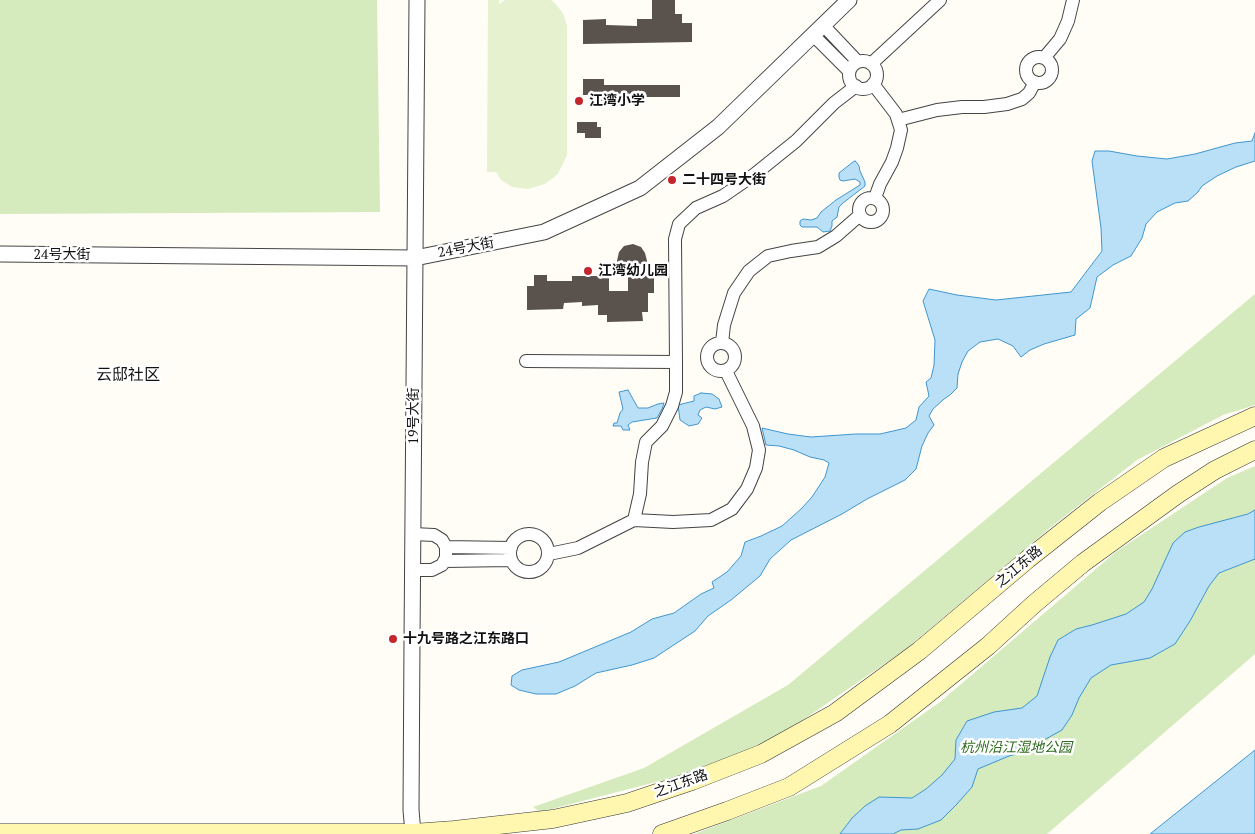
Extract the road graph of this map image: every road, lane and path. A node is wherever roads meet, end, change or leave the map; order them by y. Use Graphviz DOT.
graph roads {
  1 [pos="417,0"];
  2 [pos="849,0"];
  3 [pos="940,0"];
  4 [pos="1073,0"];
  5 [pos="818,30"];
  6 [pos="1044,58"];
  7 [pos="865,63"];
  8 [pos="849,71"];
  9 [pos="1034,82"];
  10 [pos="873,84"];
  11 [pos="856,86"];
  12 [pos="898,120"];
  13 [pos="875,198"];
  14 [pos="860,215"];
  15 [pos="0,254"];
  16 [pos="415,258"];
  17 [pos="722,343"];
  18 [pos="526,361"];
  19 [pos="676,362"];
  20 [pos="726,371"];
  21 [pos="1255,416"];
  22 [pos="1255,450"];
  23 [pos="634,520"];
  24 [pos="413,534"];
  25 [pos="446,547"];
  26 [pos="511,554"];
  27 [pos="549,554"];
  28 [pos="444,561"];
  29 [pos="412,570"];
  30 [pos="647,796"];
  31 [pos="0,833"];
  32 [pos="412,834"];
  33 [pos="548,834"];
  34 [pos="662,834"];
  1 -- 16 [label="street, 19号大街"];
  2 -- 5 [label="street, 24号大街"];
  3 -- 7 [label="street"];
  4 -- 6 [label="street"];
  5 -- 7 [label="street"];
  5 -- 8 [label="street"];
  5 -- 16 [label="street, 24号大街"];
  6 -- 9 [label="street"];
  6 -- 9 [label="street"];
  7 -- 8 [label="street"];
  7 -- 10 [label="street"];
  8 -- 11 [label="street"];
  9 -- 12 [label="street"];
  10 -- 11 [label="street"];
  10 -- 12 [label="street"];
  11 -- 19 [label="street"];
  12 -- 13 [label="street"];
  13 -- 14 [label="street"];
  13 -- 14 [label="street"];
  14 -- 17 [label="street"];
  15 -- 16 [label="street, 24号大街"];
  16 -- 24 [label="street, 19号大街"];
  17 -- 20 [label="street"];
  17 -- 20 [label="street"];
  18 -- 19 [label="street"];
  19 -- 23 [label="street"];
  20 -- 23 [label="street"];
  21 -- 30 [label="main road, 之江东路"];
  22 -- 34 [label="main road"];
  23 -- 27 [label="street"];
  24 -- 25 [label="street"];
  24 -- 29 [label="street, 19号大街"];
  25 -- 26 [label="street"];
  25 -- 28 [label="street"];
  26 -- 27 [label="street"];
  26 -- 27 [label="street"];
  26 -- 28 [label="street"];
  28 -- 29 [label="street"];
  29 -- 32 [label="street, 19号大街"];
  30 -- 32 [label="main road, 之江东路"];
  30 -- 33 [label="main road"];
  31 -- 32 [label="main road, 之江东路"];
}
